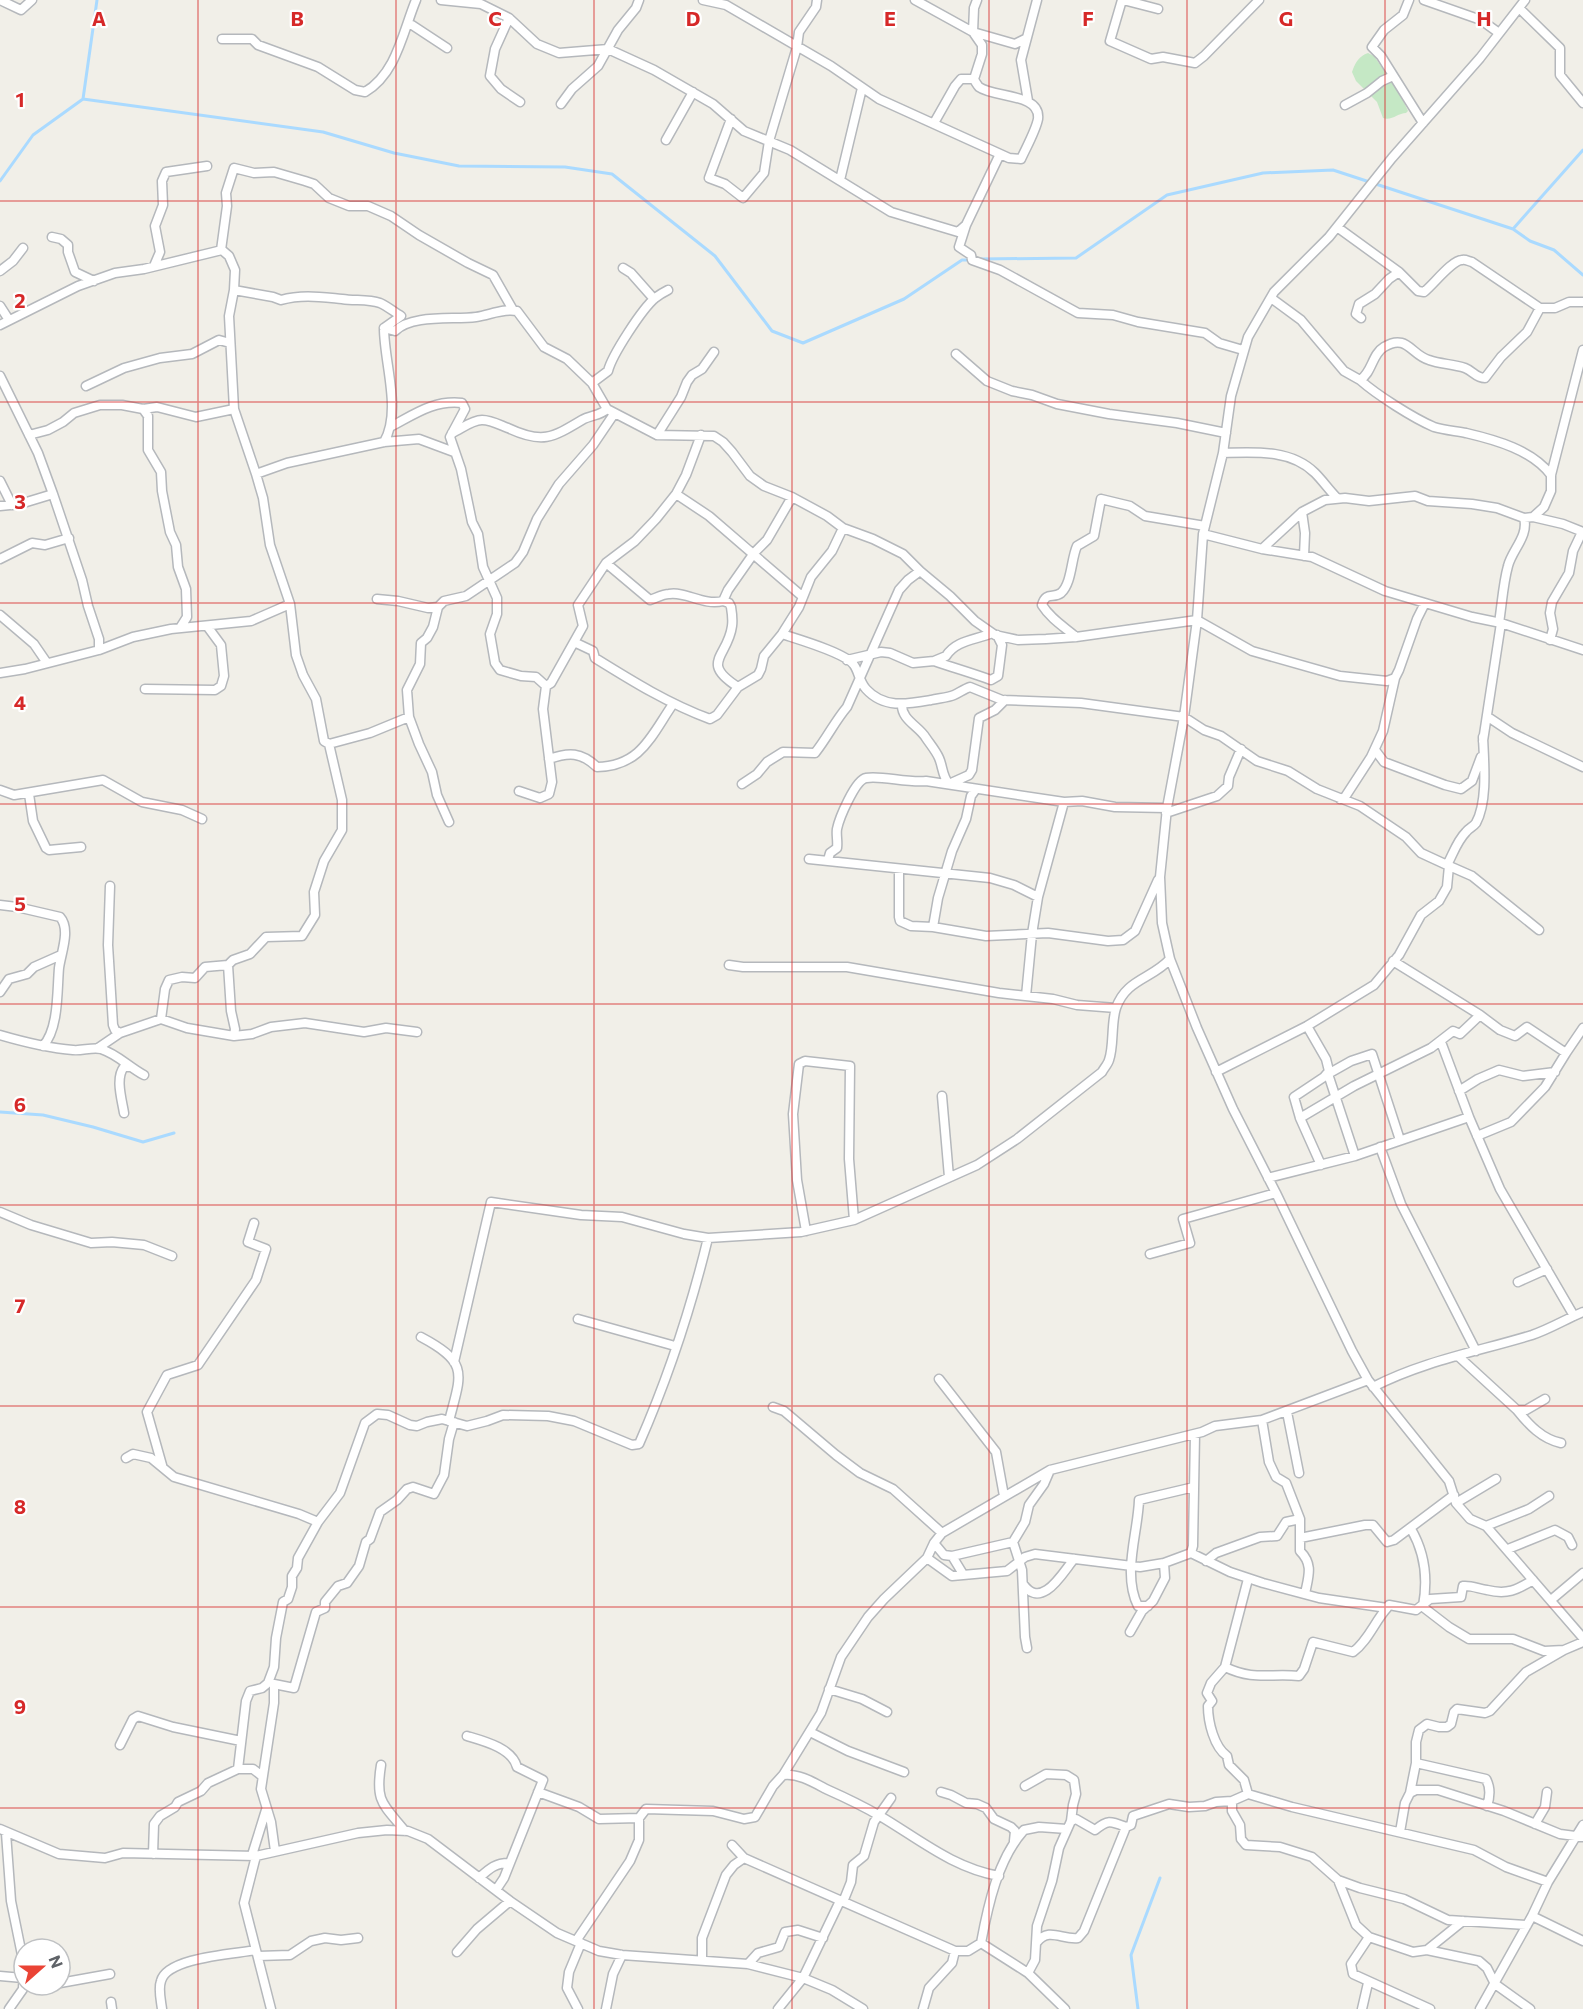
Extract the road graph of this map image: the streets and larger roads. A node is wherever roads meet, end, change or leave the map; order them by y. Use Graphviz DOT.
graph roads {
  1 [pos="0,0"];
  2 [pos="32,0"];
  3 [pos="416,0"];
  4 [pos="441,0"];
  5 [pos="639,0"];
  6 [pos="703,0"];
  7 [pos="817,0"];
  8 [pos="915,0"];
  9 [pos="977,0"];
  10 [pos="1037,0"];
  11 [pos="1123,0"];
  12 [pos="1259,0"];
  13 [pos="1409,0"];
  14 [pos="1424,0"];
  15 [pos="1525,0"];
  16 [pos="727,2"];
  17 [pos="1519,8"];
  18 [pos="1158,9"];
  19 [pos="411,12"];
  20 [pos="509,18"];
  21 [pos="406,25"];
  22 [pos="418,30"];
  23 [pos="973,32"];
  24 [pos="1499,33"];
  25 [pos="222,39"];
  26 [pos="1025,39"];
  27 [pos="797,47"];
  28 [pos="447,48"];
  29 [pos="608,49"];
  30 [pos="1393,76"];
  31 [pos="974,79"];
  32 [pos="862,88"];
  33 [pos="693,92"];
  34 [pos="1028,101"];
  35 [pos="520,102"];
  36 [pos="1583,103"];
  37 [pos="561,104"];
  38 [pos="1345,105"];
  39 [pos="731,119"];
  40 [pos="934,123"];
  41 [pos="1423,123"];
  42 [pos="666,140"];
  43 [pos="769,141"];
  44 [pos="1000,154"];
  45 [pos="207,166"];
  46 [pos="840,180"];
  47 [pos="966,225"];
  48 [pos="1337,227"];
  49 [pos="52,237"];
  50 [pos="23,248"];
  51 [pos="221,250"];
  52 [pos="154,266"];
  53 [pos="623,268"];
  54 [pos="0,271"];
  55 [pos="1399,272"];
  56 [pos="93,281"];
  57 [pos="234,290"];
  58 [pos="668,290"];
  59 [pos="1271,298"];
  60 [pos="654,299"];
  61 [pos="1583,302"];
  62 [pos="0,306"];
  63 [pos="1540,308"];
  64 [pos="513,310"];
  65 [pos="1361,318"];
  66 [pos="9,320"];
  67 [pos="0,325"];
  68 [pos="384,328"];
  69 [pos="230,343"];
  70 [pos="1243,350"];
  71 [pos="1583,350"];
  72 [pos="714,352"];
  73 [pos="956,354"];
  74 [pos="0,376"];
  75 [pos="1360,380"];
  76 [pos="592,383"];
  77 [pos="86,386"];
  78 [pos="144,409"];
  79 [pos="234,409"];
  80 [pos="393,409"];
  81 [pos="611,411"];
  82 [pos="411,416"];
  83 [pos="390,427"];
  84 [pos="452,433"];
  85 [pos="1226,433"];
  86 [pos="29,435"];
  87 [pos="657,435"];
  88 [pos="701,435"];
  89 [pos="384,442"];
  90 [pos="454,452"];
  91 [pos="1223,453"];
  92 [pos="256,474"];
  93 [pos="1551,475"];
  94 [pos="0,481"];
  95 [pos="53,494"];
  96 [pos="675,494"];
  97 [pos="792,497"];
  98 [pos="1337,498"];
  99 [pos="12,505"];
  100 [pos="0,506"];
  101 [pos="1302,512"];
  102 [pos="1528,518"];
  103 [pos="843,528"];
  104 [pos="1204,530"];
  105 [pos="1582,532"];
  106 [pos="69,538"];
  107 [pos="1262,549"];
  108 [pos="754,553"];
  109 [pos="1304,556"];
  110 [pos="0,559"];
  111 [pos="606,563"];
  112 [pos="483,567"];
  113 [pos="920,571"];
  114 [pos="500,573"];
  115 [pos="489,581"];
  116 [pos="803,597"];
  117 [pos="377,599"];
  118 [pos="723,601"];
  119 [pos="1425,603"];
  120 [pos="290,604"];
  121 [pos="438,607"];
  122 [pos="0,615"];
  123 [pos="1197,620"];
  124 [pos="1500,623"];
  125 [pos="207,626"];
  126 [pos="180,628"];
  127 [pos="782,634"];
  128 [pos="995,634"];
  129 [pos="1076,637"];
  130 [pos="1550,640"];
  131 [pos="574,642"];
  132 [pos="99,650"];
  133 [pos="1583,650"];
  134 [pos="868,655"];
  135 [pos="847,660"];
  136 [pos="934,661"];
  137 [pos="47,663"];
  138 [pos="956,669"];
  139 [pos="0,674"];
  140 [pos="858,678"];
  141 [pos="1395,678"];
  142 [pos="546,686"];
  143 [pos="738,687"];
  144 [pos="974,687"];
  145 [pos="145,689"];
  146 [pos="1005,700"];
  147 [pos="673,704"];
  148 [pos="902,704"];
  149 [pos="410,717"];
  150 [pos="1184,717"];
  151 [pos="1488,717"];
  152 [pos="1483,737"];
  153 [pos="329,744"];
  154 [pos="1241,749"];
  155 [pos="1375,750"];
  156 [pos="549,759"];
  157 [pos="1583,767"];
  158 [pos="742,784"];
  159 [pos="949,784"];
  160 [pos="976,789"];
  161 [pos="0,790"];
  162 [pos="519,791"];
  163 [pos="29,794"];
  164 [pos="1340,799"];
  165 [pos="1064,802"];
  166 [pos="1167,811"];
  167 [pos="202,819"];
  168 [pos="449,822"];
  169 [pos="81,847"];
  170 [pos="809,859"];
  171 [pos="828,860"];
  172 [pos="1448,866"];
  173 [pos="899,870"];
  174 [pos="945,874"];
  175 [pos="1160,877"];
  176 [pos="110,886"];
  177 [pos="1038,897"];
  178 [pos="0,905"];
  179 [pos="933,927"];
  180 [pos="1539,930"];
  181 [pos="1032,934"];
  182 [pos="61,954"];
  183 [pos="1170,959"];
  184 [pos="1393,961"];
  185 [pos="228,964"];
  186 [pos="729,965"];
  187 [pos="4,978"];
  188 [pos="0,992"];
  189 [pos="1026,996"];
  190 [pos="1116,1008"];
  191 [pos="1480,1015"];
  192 [pos="160,1019"];
  193 [pos="1306,1026"];
  194 [pos="1583,1028"];
  195 [pos="417,1032"];
  196 [pos="120,1033"];
  197 [pos="0,1035"];
  198 [pos="234,1036"];
  199 [pos="1441,1042"];
  200 [pos="44,1046"];
  201 [pos="98,1048"];
  202 [pos="1566,1053"];
  203 [pos="129,1067"];
  204 [pos="1216,1072"];
  205 [pos="1554,1072"];
  206 [pos="1378,1073"];
  207 [pos="1328,1074"];
  208 [pos="144,1075"];
  209 [pos="1460,1091"];
  210 [pos="942,1096"];
  211 [pos="1336,1097"];
  212 [pos="124,1113"];
  213 [pos="1469,1117"];
  214 [pos="1300,1118"];
  215 [pos="1477,1136"];
  216 [pos="1400,1140"];
  217 [pos="1380,1147"];
  218 [pos="1355,1156"];
  219 [pos="1321,1165"];
  220 [pos="949,1176"];
  221 [pos="1268,1178"];
  222 [pos="1276,1193"];
  223 [pos="0,1212"];
  224 [pos="854,1220"];
  225 [pos="254,1223"];
  226 [pos="806,1231"];
  227 [pos="708,1238"];
  228 [pos="1150,1254"];
  229 [pos="172,1257"];
  230 [pos="1547,1269"];
  231 [pos="1518,1282"];
  232 [pos="1579,1314"];
  233 [pos="578,1318"];
  234 [pos="421,1337"];
  235 [pos="675,1346"];
  236 [pos="1476,1351"];
  237 [pos="1458,1356"];
  238 [pos="454,1362"];
  239 [pos="939,1379"];
  240 [pos="1370,1383"];
  241 [pos="1545,1399"];
  242 [pos="773,1407"];
  243 [pos="1517,1410"];
  244 [pos="1287,1412"];
  245 [pos="1262,1420"];
  246 [pos="452,1422"];
  247 [pos="1195,1434"];
  248 [pos="1561,1443"];
  249 [pos="126,1458"];
  250 [pos="162,1466"];
  251 [pos="1050,1470"];
  252 [pos="1299,1473"];
  253 [pos="1496,1479"];
  254 [pos="1194,1487"];
  255 [pos="1550,1496"];
  256 [pos="1004,1497"];
  257 [pos="1455,1499"];
  258 [pos="1300,1518"];
  259 [pos="318,1522"];
  260 [pos="1486,1526"];
  261 [pos="1411,1529"];
  262 [pos="942,1533"];
  263 [pos="1300,1538"];
  264 [pos="1013,1542"];
  265 [pos="934,1543"];
  266 [pos="1572,1545"];
  267 [pos="1508,1550"];
  268 [pos="1191,1553"];
  269 [pos="952,1556"];
  270 [pos="927,1558"];
  271 [pos="1074,1558"];
  272 [pos="1206,1561"];
  273 [pos="1164,1563"];
  274 [pos="1020,1566"];
  275 [pos="1131,1566"];
  276 [pos="1583,1572"];
  277 [pos="963,1574"];
  278 [pos="1248,1579"];
  279 [pos="1533,1580"];
  280 [pos="1022,1584"];
  281 [pos="1305,1594"];
  282 [pos="1551,1600"];
  283 [pos="1148,1606"];
  284 [pos="1423,1606"];
  285 [pos="1387,1608"];
  286 [pos="1130,1632"];
  287 [pos="1582,1636"];
  288 [pos="1027,1648"];
  289 [pos="1564,1650"];
  290 [pos="1225,1667"];
  291 [pos="829,1689"];
  292 [pos="887,1712"];
  293 [pos="810,1732"];
  294 [pos="467,1736"];
  295 [pos="242,1741"];
  296 [pos="120,1745"];
  297 [pos="1416,1763"];
  298 [pos="381,1765"];
  299 [pos="238,1769"];
  300 [pos="904,1772"];
  301 [pos="783,1775"];
  302 [pos="262,1776"];
  303 [pos="1025,1786"];
  304 [pos="538,1792"];
  305 [pos="940,1792"];
  306 [pos="1547,1792"];
  307 [pos="1410,1793"];
  308 [pos="1248,1794"];
  309 [pos="891,1798"];
  310 [pos="1232,1801"];
  311 [pos="267,1806"];
  312 [pos="1487,1806"];
  313 [pos="880,1816"];
  314 [pos="639,1818"];
  315 [pos="1535,1824"];
  316 [pos="1069,1825"];
  317 [pos="1583,1826"];
  318 [pos="1126,1827"];
  319 [pos="3,1831"];
  320 [pos="405,1831"];
  321 [pos="1400,1832"];
  322 [pos="1580,1836"];
  323 [pos="1014,1840"];
  324 [pos="732,1845"];
  325 [pos="275,1851"];
  326 [pos="153,1854"];
  327 [pos="254,1856"];
  328 [pos="744,1858"];
  329 [pos="509,1863"];
  330 [pos="999,1876"];
  331 [pos="479,1878"];
  332 [pos="1338,1880"];
  333 [pos="1548,1882"];
  334 [pos="496,1890"];
  335 [pos="510,1901"];
  336 [pos="842,1902"];
  337 [pos="1532,1916"];
  338 [pos="1463,1921"];
  339 [pos="1527,1925"];
  340 [pos="18,1937"];
  341 [pos="1369,1937"];
  342 [pos="358,1938"];
  343 [pos="823,1938"];
  344 [pos="1583,1941"];
  345 [pos="579,1942"];
  346 [pos="1037,1942"];
  347 [pos="981,1943"];
  348 [pos="1427,1950"];
  349 [pos="955,1951"];
  350 [pos="457,1952"];
  351 [pos="257,1953"];
  352 [pos="622,1955"];
  353 [pos="702,1960"];
  354 [pos="748,1964"];
  355 [pos="1028,1973"];
  356 [pos="110,1974"];
  357 [pos="803,1978"];
  358 [pos="72,1981"];
  359 [pos="1368,1983"];
  360 [pos="1495,1984"];
  361 [pos="162,2009"];
  362 [pos="271,2009"];
  363 [pos="578,2009"];
  364 [pos="606,2009"];
  365 [pos="778,2009"];
  366 [pos="863,2009"];
  367 [pos="923,2009"];
  368 [pos="1065,2009"];
  369 [pos="1362,2009"];
  370 [pos="1430,2009"];
  371 [pos="1480,2009"];
  372 [pos="1530,2009"];
  1 -- 2 [label="street"];
  3 -- 19 [label="street"];
  4 -- 20 [label="street"];
  5 -- 29 [label="street"];
  6 -- 16 [label="street"];
  7 -- 27 [label="street"];
  8 -- 23 [label="street"];
  9 -- 23 [label="street"];
  10 -- 26 [label="street"];
  11 -- 12 [label="street"];
  11 -- 18 [label="street"];
  13 -- 30 [label="street"];
  14 -- 24 [label="street"];
  15 -- 17 [label="street"];
  16 -- 27 [label="street"];
  17 -- 24 [label="street"];
  17 -- 36 [label="street"];
  19 -- 21 [label="street"];
  19 -- 22 [label="street"];
  20 -- 29 [label="street"];
  20 -- 35 [label="street"];
  21 -- 22 [label="street"];
  21 -- 25 [label="street"];
  22 -- 28 [label="street"];
  23 -- 26 [label="street"];
  23 -- 31 [label="street"];
  24 -- 41 [label="street"];
  26 -- 34 [label="street"];
  27 -- 32 [label="street"];
  27 -- 43 [label="street"];
  29 -- 33 [label="street"];
  29 -- 37 [label="street"];
  30 -- 38 [label="street"];
  30 -- 41 [label="street"];
  31 -- 34 [label="street"];
  31 -- 40 [label="street"];
  32 -- 40 [label="street"];
  32 -- 46 [label="street"];
  33 -- 39 [label="street"];
  33 -- 42 [label="street"];
  34 -- 44 [label="street"];
  39 -- 43 [label="street"];
  39 -- 43 [label="street"];
  40 -- 44 [label="street"];
  41 -- 48 [label="street"];
  43 -- 46 [label="street"];
  44 -- 47 [label="street"];
  45 -- 52 [label="street"];
  46 -- 47 [label="street"];
  47 -- 70 [label="street"];
  48 -- 55 [label="street"];
  48 -- 59 [label="street"];
  49 -- 56 [label="street"];
  50 -- 54 [label="street"];
  51 -- 52 [label="street"];
  51 -- 57 [label="street"];
  51 -- 64 [label="street"];
  52 -- 56 [label="street"];
  53 -- 60 [label="street"];
  55 -- 63 [label="street"];
  55 -- 65 [label="street"];
  56 -- 66 [label="street"];
  57 -- 68 [label="street"];
  57 -- 69 [label="street"];
  58 -- 60 [label="street"];
  59 -- 70 [label="street"];
  59 -- 75 [label="street"];
  60 -- 76 [label="street"];
  61 -- 63 [label="street"];
  62 -- 66 [label="street"];
  63 -- 75 [label="street"];
  64 -- 68 [label="street"];
  64 -- 76 [label="street"];
  66 -- 67 [label="street"];
  68 -- 80 [label="street"];
  69 -- 77 [label="street"];
  69 -- 79 [label="street"];
  70 -- 85 [label="street"];
  71 -- 93 [label="street"];
  72 -- 87 [label="street"];
  73 -- 85 [label="street"];
  74 -- 86 [label="street"];
  75 -- 93 [label="street"];
  76 -- 81 [label="street"];
  78 -- 79 [label="street"];
  78 -- 86 [label="street"];
  78 -- 126 [label="street"];
  79 -- 92 [label="street"];
  80 -- 82 [label="street"];
  80 -- 83 [label="street"];
  81 -- 84 [label="street"];
  81 -- 87 [label="street"];
  81 -- 114 [label="street"];
  82 -- 83 [label="street"];
  82 -- 84 [label="street"];
  83 -- 89 [label="street"];
  84 -- 90 [label="street"];
  85 -- 91 [label="street"];
  86 -- 95 [label="street"];
  87 -- 88 [label="street"];
  88 -- 96 [label="street"];
  88 -- 97 [label="street"];
  89 -- 90 [label="street"];
  89 -- 92 [label="street"];
  90 -- 112 [label="street"];
  91 -- 98 [label="street"];
  91 -- 104 [label="street"];
  92 -- 120 [label="street"];
  93 -- 102 [label="street"];
  94 -- 99 [label="street"];
  95 -- 99 [label="street"];
  95 -- 106 [label="street"];
  96 -- 108 [label="street"];
  96 -- 111 [label="street"];
  97 -- 103 [label="street"];
  97 -- 108 [label="street"];
  98 -- 101 [label="street"];
  98 -- 102 [label="street"];
  99 -- 100 [label="street"];
  101 -- 107 [label="street"];
  101 -- 109 [label="street"];
  102 -- 105 [label="street"];
  102 -- 124 [label="street"];
  103 -- 113 [label="street"];
  103 -- 116 [label="street"];
  104 -- 107 [label="street"];
  104 -- 123 [label="street"];
  104 -- 129 [label="street"];
  105 -- 130 [label="street"];
  106 -- 110 [label="street"];
  106 -- 132 [label="street"];
  107 -- 109 [label="street"];
  108 -- 116 [label="street"];
  108 -- 118 [label="street"];
  109 -- 119 [label="street"];
  111 -- 118 [label="street"];
  111 -- 131 [label="street"];
  112 -- 114 [label="street"];
  112 -- 115 [label="street"];
  113 -- 128 [label="street"];
  113 -- 134 [label="street"];
  114 -- 115 [label="street"];
  115 -- 121 [label="street"];
  115 -- 142 [label="street"];
  116 -- 127 [label="street"];
  117 -- 121 [label="street"];
  118 -- 143 [label="street"];
  119 -- 124 [label="street"];
  119 -- 141 [label="street"];
  120 -- 125 [label="street"];
  120 -- 153 [label="street"];
  121 -- 149 [label="street"];
  122 -- 137 [label="street"];
  123 -- 129 [label="street"];
  123 -- 141 [label="street"];
  123 -- 150 [label="street"];
  124 -- 130 [label="street"];
  124 -- 151 [label="street"];
  125 -- 126 [label="street"];
  125 -- 145 [label="street"];
  126 -- 132 [label="street"];
  127 -- 135 [label="street"];
  127 -- 143 [label="street"];
  128 -- 129 [label="street"];
  128 -- 136 [label="street"];
  128 -- 138 [label="street"];
  130 -- 133 [label="street"];
  131 -- 142 [label="street"];
  131 -- 147 [label="street"];
  132 -- 137 [label="street"];
  134 -- 135 [label="street"];
  134 -- 136 [label="street"];
  134 -- 140 [label="street"];
  135 -- 140 [label="street"];
  136 -- 138 [label="street"];
  137 -- 139 [label="street"];
  138 -- 144 [label="street"];
  140 -- 148 [label="street"];
  140 -- 158 [label="street"];
  141 -- 155 [label="street"];
  142 -- 156 [label="street"];
  143 -- 147 [label="street"];
  144 -- 146 [label="street"];
  144 -- 148 [label="street"];
  146 -- 150 [label="street"];
  146 -- 159 [label="street"];
  147 -- 156 [label="street"];
  148 -- 159 [label="street"];
  149 -- 153 [label="street"];
  149 -- 168 [label="street"];
  150 -- 154 [label="street"];
  150 -- 166 [label="street"];
  151 -- 152 [label="street"];
  151 -- 157 [label="street"];
  152 -- 155 [label="street"];
  152 -- 172 [label="street"];
  153 -- 185 [label="street"];
  154 -- 164 [label="street"];
  154 -- 166 [label="street"];
  155 -- 164 [label="street"];
  156 -- 162 [label="street"];
  159 -- 160 [label="street"];
  159 -- 171 [label="street"];
  160 -- 165 [label="street"];
  160 -- 174 [label="street"];
  161 -- 163 [label="street"];
  163 -- 167 [label="street"];
  163 -- 169 [label="street"];
  164 -- 172 [label="street"];
  165 -- 166 [label="street"];
  165 -- 177 [label="street"];
  166 -- 175 [label="street"];
  170 -- 171 [label="street"];
  171 -- 173 [label="street"];
  172 -- 180 [label="street"];
  172 -- 184 [label="street"];
  173 -- 174 [label="street"];
  173 -- 179 [label="street"];
  174 -- 177 [label="street"];
  174 -- 179 [label="street"];
  175 -- 181 [label="street"];
  175 -- 183 [label="street"];
  176 -- 196 [label="street"];
  177 -- 181 [label="street"];
  178 -- 182 [label="street"];
  179 -- 181 [label="street"];
  181 -- 189 [label="street"];
  182 -- 187 [label="street"];
  182 -- 200 [label="street"];
  183 -- 190 [label="street"];
  183 -- 204 [label="street"];
  184 -- 191 [label="street"];
  184 -- 193 [label="street"];
  185 -- 192 [label="street"];
  185 -- 198 [label="street"];
  186 -- 189 [label="street"];
  187 -- 188 [label="street"];
  189 -- 190 [label="street"];
  190 -- 220 [label="street"];
  191 -- 199 [label="street"];
  191 -- 202 [label="street"];
  192 -- 196 [label="street"];
  192 -- 198 [label="street"];
  193 -- 204 [label="street"];
  193 -- 207 [label="street"];
  194 -- 202 [label="street"];
  195 -- 198 [label="street"];
  196 -- 201 [label="street"];
  197 -- 200 [label="street"];
  199 -- 206 [label="street"];
  199 -- 209 [label="street"];
  200 -- 201 [label="street"];
  201 -- 203 [label="street"];
  202 -- 205 [label="street"];
  203 -- 208 [label="street"];
  203 -- 212 [label="street"];
  204 -- 221 [label="street"];
  205 -- 209 [label="street"];
  205 -- 215 [label="street"];
  206 -- 207 [label="street"];
  206 -- 211 [label="street"];
  206 -- 216 [label="street"];
  207 -- 211 [label="street"];
  207 -- 214 [label="street"];
  209 -- 213 [label="street"];
  210 -- 220 [label="street"];
  211 -- 214 [label="street"];
  211 -- 218 [label="street"];
  213 -- 215 [label="street"];
  213 -- 216 [label="street"];
  214 -- 219 [label="street"];
  215 -- 230 [label="street"];
  216 -- 217 [label="street"];
  217 -- 218 [label="street"];
  217 -- 236 [label="street"];
  218 -- 219 [label="street"];
  219 -- 221 [label="street"];
  220 -- 224 [label="street"];
  221 -- 222 [label="street"];
  222 -- 228 [label="street"];
  222 -- 240 [label="street"];
  223 -- 229 [label="street"];
  224 -- 226 [label="street"];
  224 -- 226 [label="street"];
  225 -- 250 [label="street"];
  226 -- 227 [label="street"];
  227 -- 235 [label="street"];
  227 -- 238 [label="street"];
  230 -- 231 [label="street"];
  230 -- 232 [label="street"];
  232 -- 236 [label="street"];
  233 -- 235 [label="street"];
  234 -- 238 [label="street"];
  235 -- 246 [label="street"];
  236 -- 237 [label="street"];
  237 -- 240 [label="street"];
  237 -- 243 [label="street"];
  238 -- 246 [label="street"];
  239 -- 256 [label="street"];
  240 -- 244 [label="street"];
  240 -- 257 [label="street"];
  241 -- 243 [label="street"];
  242 -- 262 [label="street"];
  243 -- 248 [label="street"];
  244 -- 245 [label="street"];
  244 -- 252 [label="street"];
  245 -- 247 [label="street"];
  245 -- 258 [label="street"];
  246 -- 259 [label="street"];
  246 -- 302 [label="street"];
  247 -- 251 [label="street"];
  247 -- 254 [label="street"];
  249 -- 250 [label="street"];
  250 -- 259 [label="street"];
  251 -- 256 [label="street"];
  251 -- 264 [label="street"];
  253 -- 257 [label="street"];
  254 -- 268 [label="street"];
  254 -- 275 [label="street"];
  255 -- 260 [label="street"];
  256 -- 262 [label="street"];
  257 -- 260 [label="street"];
  257 -- 261 [label="street"];
  258 -- 263 [label="street"];
  258 -- 272 [label="street"];
  259 -- 295 [label="street"];
  260 -- 267 [label="street"];
  261 -- 263 [label="street"];
  261 -- 284 [label="street"];
  262 -- 265 [label="street"];
  263 -- 281 [label="street"];
  264 -- 269 [label="street"];
  264 -- 274 [label="street"];
  265 -- 269 [label="street"];
  265 -- 270 [label="street"];
  266 -- 267 [label="street"];
  267 -- 279 [label="street"];
  268 -- 272 [label="street"];
  268 -- 273 [label="street"];
  269 -- 277 [label="street"];
  270 -- 277 [label="street"];
  270 -- 291 [label="street"];
  271 -- 274 [label="street"];
  271 -- 275 [label="street"];
  271 -- 280 [label="street"];
  272 -- 278 [label="street"];
  273 -- 275 [label="street"];
  273 -- 283 [label="street"];
  274 -- 277 [label="street"];
  274 -- 280 [label="street"];
  275 -- 283 [label="street"];
  276 -- 282 [label="street"];
  278 -- 281 [label="street"];
  278 -- 290 [label="street"];
  279 -- 282 [label="street"];
  279 -- 284 [label="street"];
  280 -- 288 [label="street"];
  281 -- 285 [label="street"];
  282 -- 287 [label="street"];
  283 -- 286 [label="street"];
  284 -- 285 [label="street"];
  284 -- 289 [label="street"];
  285 -- 290 [label="street"];
  287 -- 289 [label="street"];
  289 -- 297 [label="street"];
  290 -- 308 [label="street"];
  291 -- 292 [label="street"];
  291 -- 293 [label="street"];
  293 -- 300 [label="street"];
  293 -- 301 [label="street"];
  294 -- 304 [label="street"];
  295 -- 296 [label="street"];
  295 -- 299 [label="street"];
  297 -- 307 [label="street"];
  297 -- 312 [label="street"];
  298 -- 320 [label="street"];
  299 -- 302 [label="street"];
  299 -- 326 [label="street"];
  301 -- 313 [label="street"];
  301 -- 314 [label="street"];
  302 -- 311 [label="street"];
  303 -- 316 [label="street"];
  304 -- 314 [label="street"];
  304 -- 329 [label="street"];
  305 -- 323 [label="street"];
  306 -- 315 [label="street"];
  307 -- 312 [label="street"];
  307 -- 321 [label="street"];
  308 -- 310 [label="street"];
  308 -- 321 [label="street"];
  309 -- 313 [label="street"];
  310 -- 318 [label="street"];
  310 -- 332 [label="street"];
  311 -- 325 [label="street"];
  311 -- 327 [label="street"];
  312 -- 315 [label="street"];
  313 -- 330 [label="street"];
  313 -- 336 [label="street"];
  314 -- 345 [label="street"];
  315 -- 322 [label="street"];
  316 -- 318 [label="street"];
  316 -- 323 [label="street"];
  316 -- 346 [label="street"];
  317 -- 322 [label="street"];
  318 -- 346 [label="street"];
  319 -- 326 [label="street"];
  319 -- 340 [label="street"];
  320 -- 325 [label="street"];
  320 -- 331 [label="street"];
  321 -- 333 [label="street"];
  322 -- 333 [label="street"];
  323 -- 330 [label="street"];
  324 -- 328 [label="street"];
  325 -- 327 [label="street"];
  326 -- 327 [label="street"];
  327 -- 351 [label="street"];
  328 -- 336 [label="street"];
  328 -- 353 [label="street"];
  329 -- 331 [label="street"];
  329 -- 334 [label="street"];
  330 -- 347 [label="street"];
  331 -- 334 [label="street"];
  332 -- 338 [label="street"];
  332 -- 341 [label="street"];
  333 -- 337 [label="street"];
  334 -- 335 [label="street"];
  335 -- 345 [label="street"];
  335 -- 350 [label="street"];
  336 -- 343 [label="street"];
  336 -- 349 [label="street"];
  337 -- 339 [label="street"];
  337 -- 344 [label="street"];
  338 -- 339 [label="street"];
  338 -- 348 [label="street"];
  339 -- 360 [label="street"];
  341 -- 348 [label="street"];
  341 -- 359 [label="street"];
  342 -- 351 [label="street"];
  343 -- 354 [label="street"];
  343 -- 357 [label="street"];
  345 -- 352 [label="street"];
  345 -- 363 [label="street"];
  346 -- 355 [label="street"];
  347 -- 349 [label="street"];
  347 -- 355 [label="street"];
  348 -- 360 [label="street"];
  349 -- 367 [label="street"];
  351 -- 361 [label="street"];
  351 -- 362 [label="street"];
  352 -- 353 [label="street"];
  352 -- 364 [label="street"];
  353 -- 354 [label="street"];
  354 -- 357 [label="street"];
  355 -- 368 [label="street"];
  356 -- 358 [label="street"];
  357 -- 365 [label="street"];
  357 -- 366 [label="street"];
  359 -- 369 [label="street"];
  359 -- 370 [label="street"];
  360 -- 371 [label="street"];
  360 -- 372 [label="street"];
}
